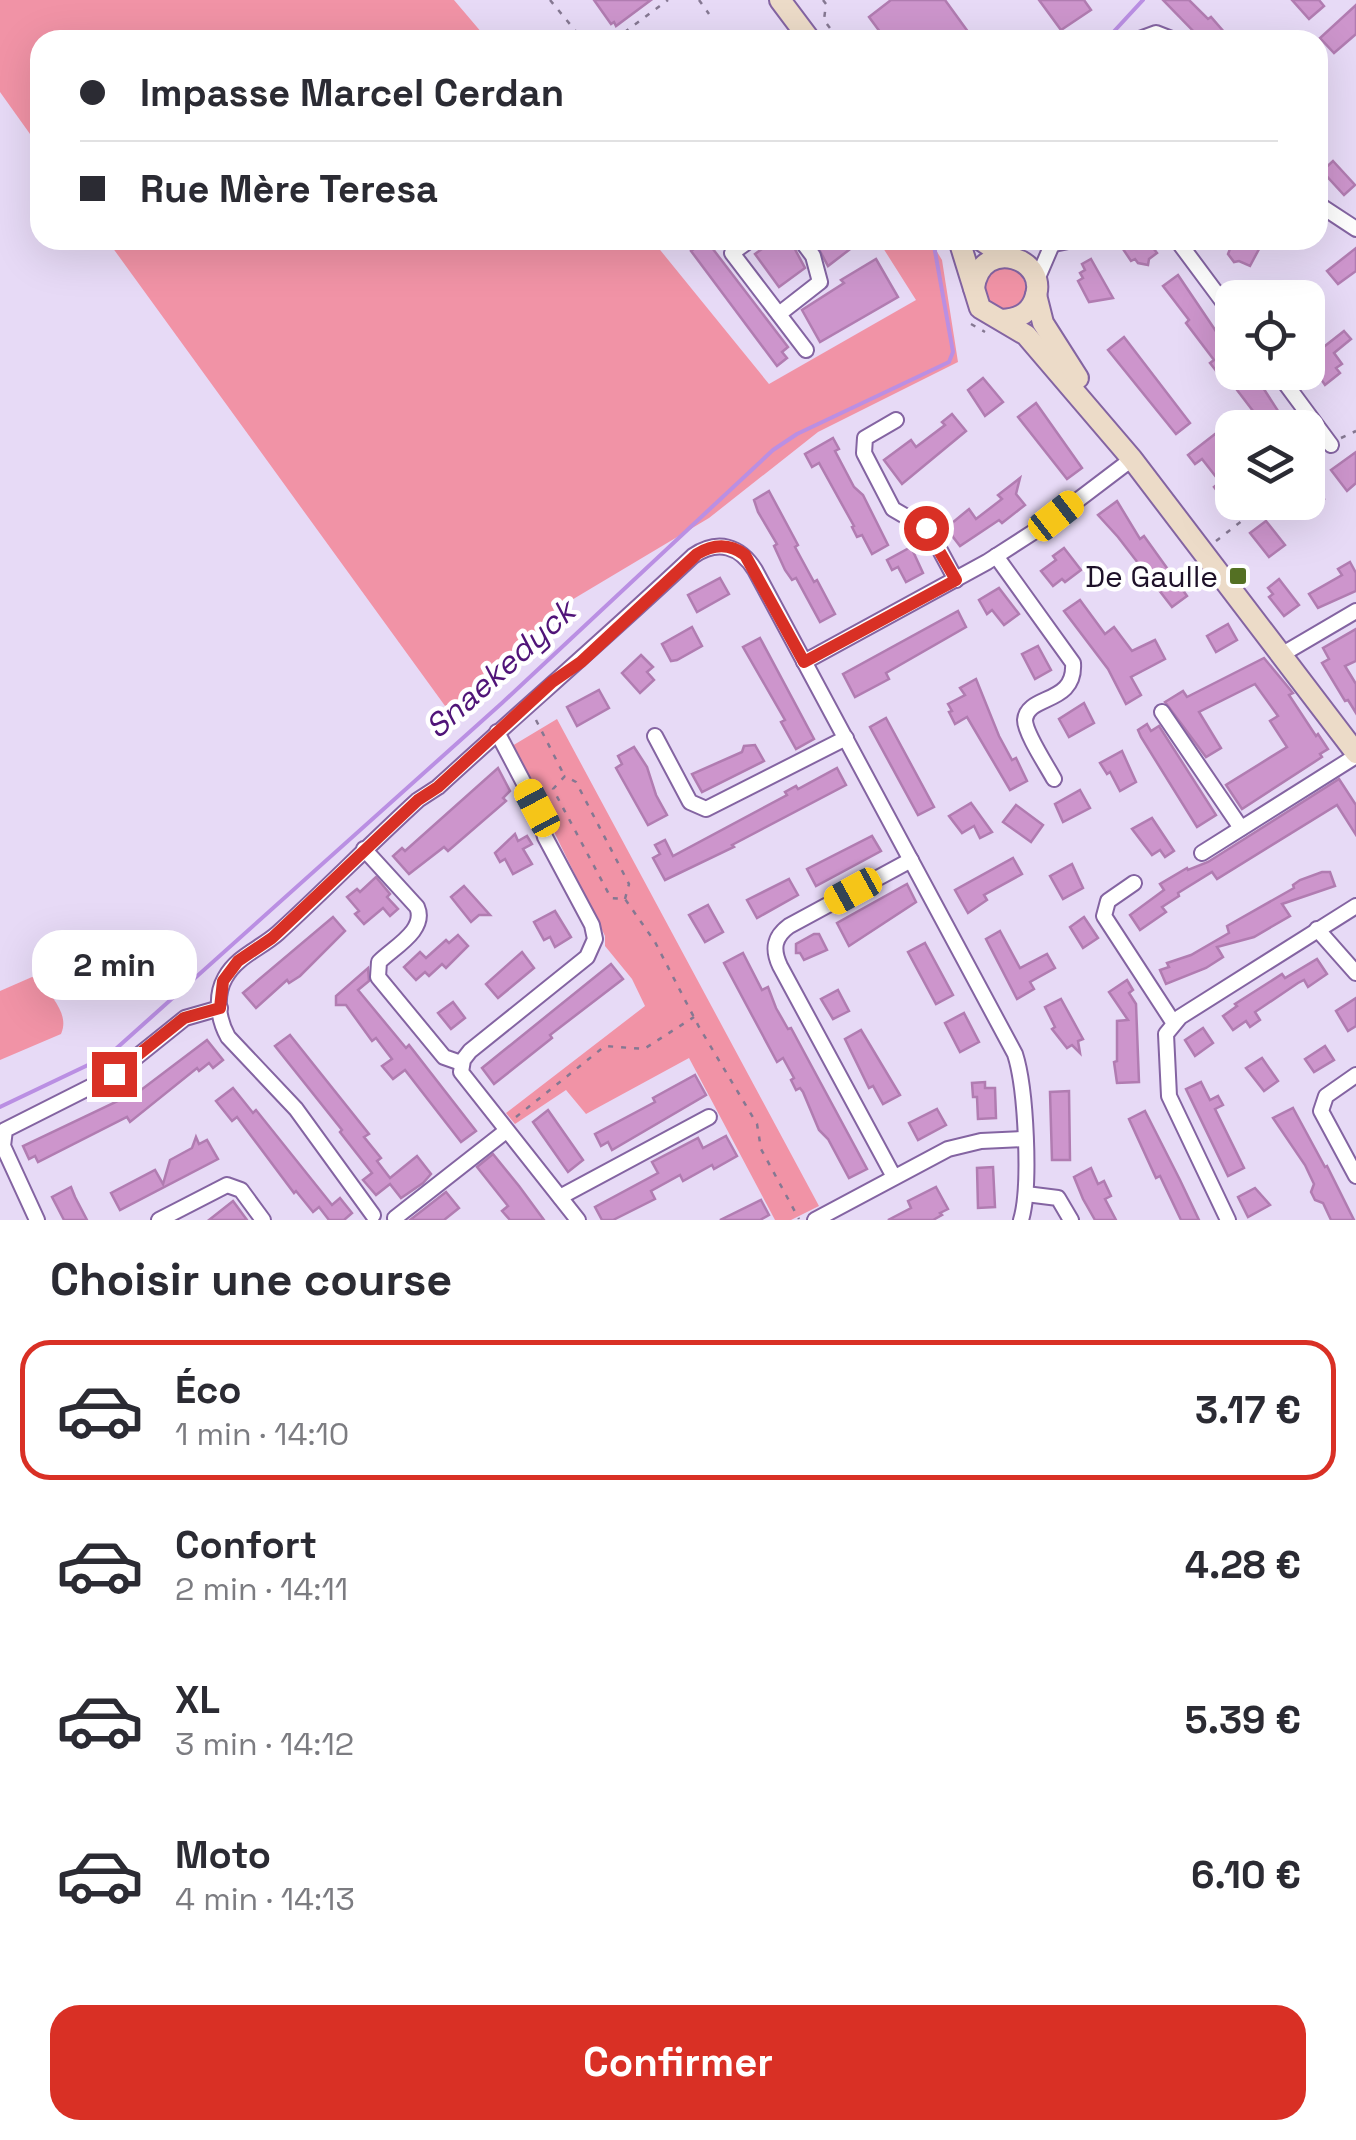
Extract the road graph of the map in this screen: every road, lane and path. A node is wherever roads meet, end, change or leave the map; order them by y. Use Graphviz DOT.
graph roads {
  1 [pos="550,0"];
  2 [pos="668,0"];
  3 [pos="699,0"];
  4 [pos="780,0"];
  5 [pos="796,0"];
  6 [pos="823,0"];
  7 [pos="709,14"];
  8 [pos="575,30"];
  9 [pos="628,30"];
  10 [pos="802,30"];
  11 [pos="818,30"];
  12 [pos="832,30"];
  13 [pos="1328,211"];
  14 [pos="1356,229"];
  15 [pos="736,250"];
  16 [pos="810,250"];
  17 [pos="962,250"];
  18 [pos="997,250"];
  19 [pos="1034,250"];
  20 [pos="1045,250"];
  21 [pos="1184,250"];
  22 [pos="1010,258"];
  23 [pos="974,288"];
  24 [pos="1036,289"];
  25 [pos="1215,291"];
  26 [pos="778,314"];
  27 [pos="1002,320"];
  28 [pos="806,350"];
  29 [pos="1290,390"];
  30 [pos="896,420"];
  31 [pos="1331,444"];
  32 [pos="1132,458"];
  33 [pos="1242,520"];
  34 [pos="1202,551"];
  35 [pos="996,556"];
  36 [pos="956,580"];
  37 [pos="1356,611"];
  38 [pos="1281,656"];
  39 [pos="804,662"];
  40 [pos="528,705"];
  41 [pos="1162,712"];
  42 [pos="498,732"];
  43 [pos="655,736"];
  44 [pos="846,738"];
  45 [pos="1356,755"];
  46 [pos="565,776"];
  47 [pos="1054,778"];
  48 [pos="1241,828"];
  49 [pos="364,849"];
  50 [pos="1202,853"];
  51 [pos="911,860"];
  52 [pos="1134,884"];
  53 [pos="625,899"];
  54 [pos="1356,906"];
  55 [pos="1316,930"];
  56 [pos="1356,973"];
  57 [pos="220,1008"];
  58 [pos="694,1017"];
  59 [pos="1173,1022"];
  60 [pos="461,1063"];
  61 [pos="1356,1075"];
  62 [pos="709,1117"];
  63 [pos="505,1129"];
  64 [pos="1024,1139"];
  65 [pos="1356,1176"];
  66 [pos="894,1177"];
  67 [pos="1026,1194"];
  68 [pos="560,1198"];
  69 [pos="371,1218"];
  70 [pos="396,1219"];
  71 [pos="38,1220"];
  72 [pos="159,1220"];
  73 [pos="263,1220"];
  74 [pos="578,1220"];
  75 [pos="800,1220"];
  76 [pos="815,1220"];
  77 [pos="1020,1220"];
  78 [pos="1071,1220"];
  79 [pos="1228,1220"];
  1 -- 8 [label="path"];
  2 -- 9 [label="path"];
  3 -- 7 [label="path"];
  4 -- 10 [label="street"];
  5 -- 11 [label="street"];
  6 -- 12 [label="path"];
  13 -- 14 [label="street"];
  15 -- 26 [label="street"];
  16 -- 26 [label="street"];
  17 -- 23 [label="street"];
  18 -- 22 [label="street"];
  19 -- 22 [label="street"];
  20 -- 24 [label="street"];
  21 -- 25 [label="street"];
  22 -- 23 [label="street"];
  22 -- 24 [label="street"];
  23 -- 27 [label="street"];
  24 -- 27 [label="street"];
  24 -- 32 [label="street"];
  26 -- 28 [label="street"];
  27 -- 32 [label="street"];
  29 -- 31 [label="street"];
  30 -- 36 [label="street"];
  32 -- 34 [label="street"];
  32 -- 35 [label="street"];
  33 -- 34 [label="path"];
  34 -- 38 [label="street"];
  35 -- 36 [label="street"];
  35 -- 47 [label="street"];
  36 -- 39 [label="street"];
  37 -- 38 [label="street"];
  38 -- 45 [label="street"];
  39 -- 40 [label="street"];
  39 -- 44 [label="street"];
  40 -- 42 [label="street"];
  40 -- 46 [label="path"];
  41 -- 48 [label="street"];
  42 -- 49 [label="street"];
  42 -- 60 [label="street"];
  43 -- 44 [label="street"];
  44 -- 51 [label="street"];
  45 -- 48 [label="street"];
  46 -- 53 [label="path"];
  46 -- 53 [label="path"];
  48 -- 50 [label="street"];
  49 -- 57 [label="street"];
  49 -- 60 [label="street"];
  51 -- 64 [label="street"];
  51 -- 66 [label="street"];
  52 -- 59 [label="street"];
  53 -- 58 [label="path"];
  54 -- 55 [label="street"];
  55 -- 56 [label="street"];
  55 -- 59 [label="street"];
  57 -- 69 [label="street"];
  57 -- 71 [label="street"];
  58 -- 63 [label="path"];
  58 -- 75 [label="path"];
  59 -- 79 [label="street"];
  60 -- 63 [label="street"];
  61 -- 65 [label="street"];
  62 -- 68 [label="street"];
  63 -- 68 [label="street"];
  63 -- 70 [label="street"];
  64 -- 66 [label="street"];
  64 -- 67 [label="street"];
  66 -- 76 [label="street"];
  67 -- 77 [label="street"];
  67 -- 78 [label="street"];
  68 -- 74 [label="street"];
  69 -- 70 [label="street"];
  72 -- 73 [label="street"];
}
